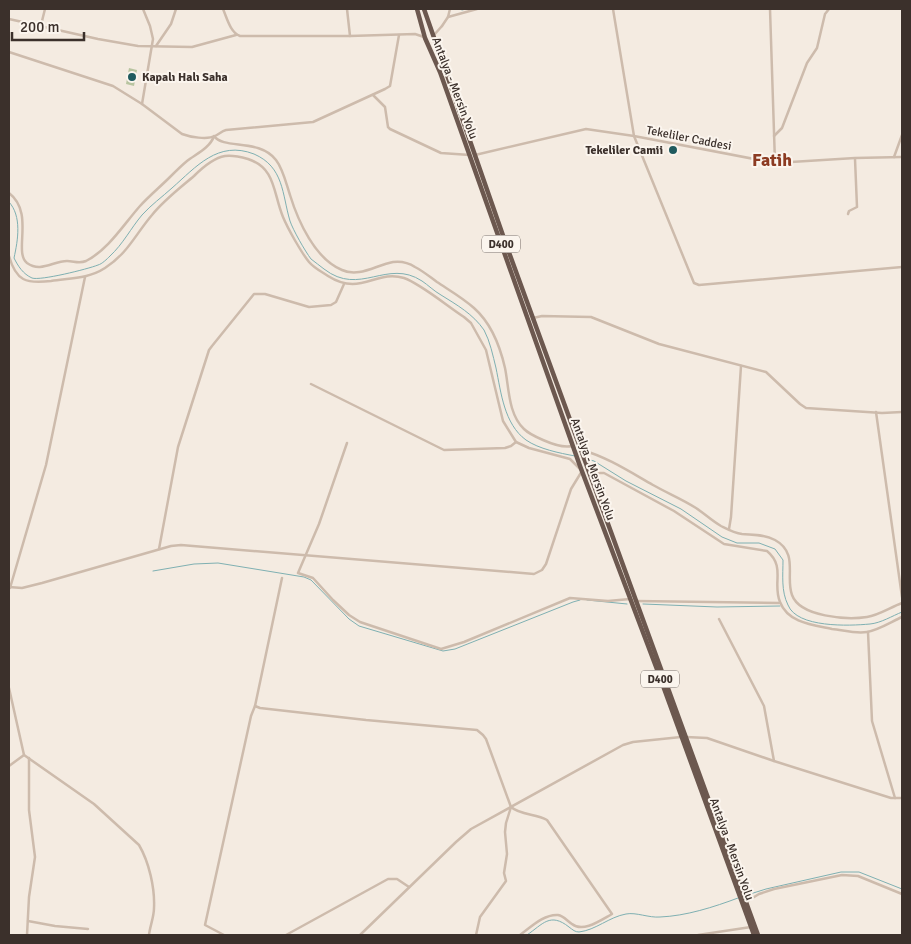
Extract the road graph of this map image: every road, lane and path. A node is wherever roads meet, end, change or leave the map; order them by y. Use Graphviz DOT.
graph roads {
  1 [pos="45,9"];
  2 [pos="143,9"];
  3 [pos="176,9"];
  4 [pos="222,9"];
  5 [pos="347,9"];
  6 [pos="417,9"];
  7 [pos="424,9"];
  8 [pos="450,9"];
  9 [pos="477,9"];
  10 [pos="613,9"];
  11 [pos="770,9"];
  12 [pos="829,9"];
  13 [pos="448,17"];
  14 [pos="9,19"];
  15 [pos="41,25"];
  16 [pos="442,26"];
  17 [pos="431,28"];
  18 [pos="423,30"];
  19 [pos="415,34"];
  20 [pos="236,35"];
  21 [pos="399,35"];
  22 [pos="350,36"];
  23 [pos="434,36"];
  24 [pos="425,38"];
  25 [pos="154,45"];
  26 [pos="9,52"];
  27 [pos="373,95"];
  28 [pos="142,104"];
  29 [pos="902,135"];
  30 [pos="214,136"];
  31 [pos="634,136"];
  32 [pos="774,136"];
  33 [pos="472,155"];
  34 [pos="894,157"];
  35 [pos="855,158"];
  36 [pos="902,158"];
  37 [pos="775,164"];
  38 [pos="9,193"];
  39 [pos="848,214"];
  40 [pos="9,256"];
  41 [pos="10,266"];
  42 [pos="902,267"];
  43 [pos="86,277"];
  44 [pos="344,284"];
  45 [pos="533,318"];
  46 [pos="741,366"];
  47 [pos="311,384"];
  48 [pos="876,412"];
  49 [pos="902,412"];
  50 [pos="516,442"];
  51 [pos="347,443"];
  52 [pos="573,446"];
  53 [pos="581,450"];
  54 [pos="581,468"];
  55 [pos="589,473"];
  56 [pos="729,530"];
  57 [pos="159,549"];
  58 [pos="306,555"];
  59 [pos="282,578"];
  60 [pos="10,588"];
  61 [pos="902,597"];
  62 [pos="630,599"];
  63 [pos="636,601"];
  64 [pos="780,603"];
  65 [pos="902,603"];
  66 [pos="902,617"];
  67 [pos="719,619"];
  68 [pos="868,632"];
  69 [pos="9,688"];
  70 [pos="255,706"];
  71 [pos="684,737"];
  72 [pos="24,755"];
  73 [pos="29,758"];
  74 [pos="774,761"];
  75 [pos="9,766"];
  76 [pos="895,798"];
  77 [pos="902,798"];
  78 [pos="511,807"];
  79 [pos="409,887"];
  80 [pos="902,894"];
  81 [pos="744,901"];
  82 [pos="28,920"];
  83 [pos="750,927"];
  84 [pos="88,929"];
  85 [pos="27,935"];
  86 [pos="149,935"];
  87 [pos="224,935"];
  88 [pos="286,935"];
  89 [pos="360,935"];
  90 [pos="476,935"];
  91 [pos="520,935"];
  92 [pos="698,935"];
  93 [pos="754,935"];
  94 [pos="758,935"];
  1 -- 15 [label="street"];
  2 -- 25 [label="street"];
  3 -- 25 [label="street"];
  4 -- 20 [label="street"];
  5 -- 22 [label="street"];
  6 -- 18 [label="highway, Antalya - Mersin Yolu / D400"];
  7 -- 17 [label="highway, Antalya - Mersin Yolu / D400"];
  8 -- 13 [label="street"];
  9 -- 13 [label="street"];
  10 -- 31 [label="street"];
  11 -- 32 [label="street"];
  12 -- 32 [label="street"];
  13 -- 16 [label="street"];
  14 -- 15 [label="street"];
  15 -- 25 [label="street"];
  16 -- 17 [label="street"];
  16 -- 23 [label="street"];
  17 -- 18 [label="highway"];
  17 -- 23 [label="highway, Antalya - Mersin Yolu / D400"];
  18 -- 19 [label="street"];
  18 -- 24 [label="highway, Antalya - Mersin Yolu / D400"];
  19 -- 21 [label="street"];
  19 -- 24 [label="street"];
  20 -- 22 [label="street"];
  20 -- 25 [label="street"];
  21 -- 22 [label="street"];
  21 -- 27 [label="street"];
  23 -- 24 [label="highway"];
  23 -- 33 [label="highway, Antalya - Mersin Yolu / D400"];
  24 -- 33 [label="highway, Antalya - Mersin Yolu / D400"];
  25 -- 28 [label="street"];
  26 -- 28 [label="street"];
  27 -- 30 [label="street"];
  27 -- 33 [label="street, Tekeliler Caddesi"];
  28 -- 30 [label="street"];
  29 -- 34 [label="street"];
  30 -- 38 [label="street"];
  30 -- 52 [label="street"];
  31 -- 33 [label="street, Tekeliler Caddesi"];
  31 -- 37 [label="street, Tekeliler Caddesi"];
  31 -- 42 [label="street"];
  32 -- 37 [label="street"];
  33 -- 45 [label="highway, Antalya - Mersin Yolu / D400"];
  33 -- 52 [label="highway, Antalya - Mersin Yolu / D400"];
  34 -- 35 [label="street, Tekeliler Caddesi"];
  34 -- 36 [label="street, Tekeliler Caddesi"];
  35 -- 37 [label="street, Tekeliler Caddesi"];
  35 -- 39 [label="street"];
  40 -- 41 [label="street"];
  41 -- 43 [label="street"];
  43 -- 44 [label="street"];
  43 -- 60 [label="street"];
  44 -- 50 [label="street"];
  44 -- 57 [label="street"];
  45 -- 46 [label="street"];
  45 -- 53 [label="highway, Antalya - Mersin Yolu / D400"];
  46 -- 48 [label="street"];
  46 -- 56 [label="street"];
  47 -- 50 [label="street"];
  48 -- 49 [label="street"];
  48 -- 61 [label="street"];
  50 -- 54 [label="street"];
  51 -- 58 [label="street"];
  52 -- 54 [label="highway, Antalya - Mersin Yolu / D400"];
  53 -- 55 [label="highway, Antalya - Mersin Yolu / D400"];
  53 -- 56 [label="street"];
  54 -- 58 [label="street"];
  54 -- 62 [label="highway, Antalya - Mersin Yolu / D400"];
  55 -- 63 [label="highway, Antalya - Mersin Yolu / D400"];
  55 -- 64 [label="street"];
  56 -- 65 [label="street"];
  57 -- 58 [label="street"];
  57 -- 60 [label="street"];
  58 -- 62 [label="street"];
  59 -- 70 [label="street"];
  62 -- 71 [label="highway, Antalya - Mersin Yolu / D400"];
  63 -- 64 [label="street"];
  63 -- 71 [label="highway, Antalya - Mersin Yolu / D400"];
  64 -- 68 [label="street"];
  66 -- 68 [label="street"];
  67 -- 74 [label="street"];
  68 -- 76 [label="street"];
  69 -- 72 [label="street"];
  70 -- 78 [label="street"];
  70 -- 87 [label="street"];
  71 -- 74 [label="street"];
  71 -- 78 [label="street"];
  71 -- 81 [label="highway, Antalya - Mersin Yolu / D400"];
  72 -- 73 [label="street"];
  72 -- 75 [label="street"];
  73 -- 82 [label="street"];
  73 -- 86 [label="street"];
  74 -- 76 [label="street"];
  76 -- 77 [label="street"];
  78 -- 79 [label="street"];
  78 -- 90 [label="street"];
  78 -- 91 [label="street"];
  79 -- 88 [label="street"];
  79 -- 89 [label="street"];
  80 -- 81 [label="street"];
  81 -- 83 [label="highway, Antalya - Mersin Yolu / D400"];
  81 -- 94 [label="highway, Antalya - Mersin Yolu / D400"];
  82 -- 84 [label="street"];
  82 -- 85 [label="street"];
  83 -- 92 [label="street"];
  83 -- 93 [label="highway, Antalya - Mersin Yolu / D400"];
}
